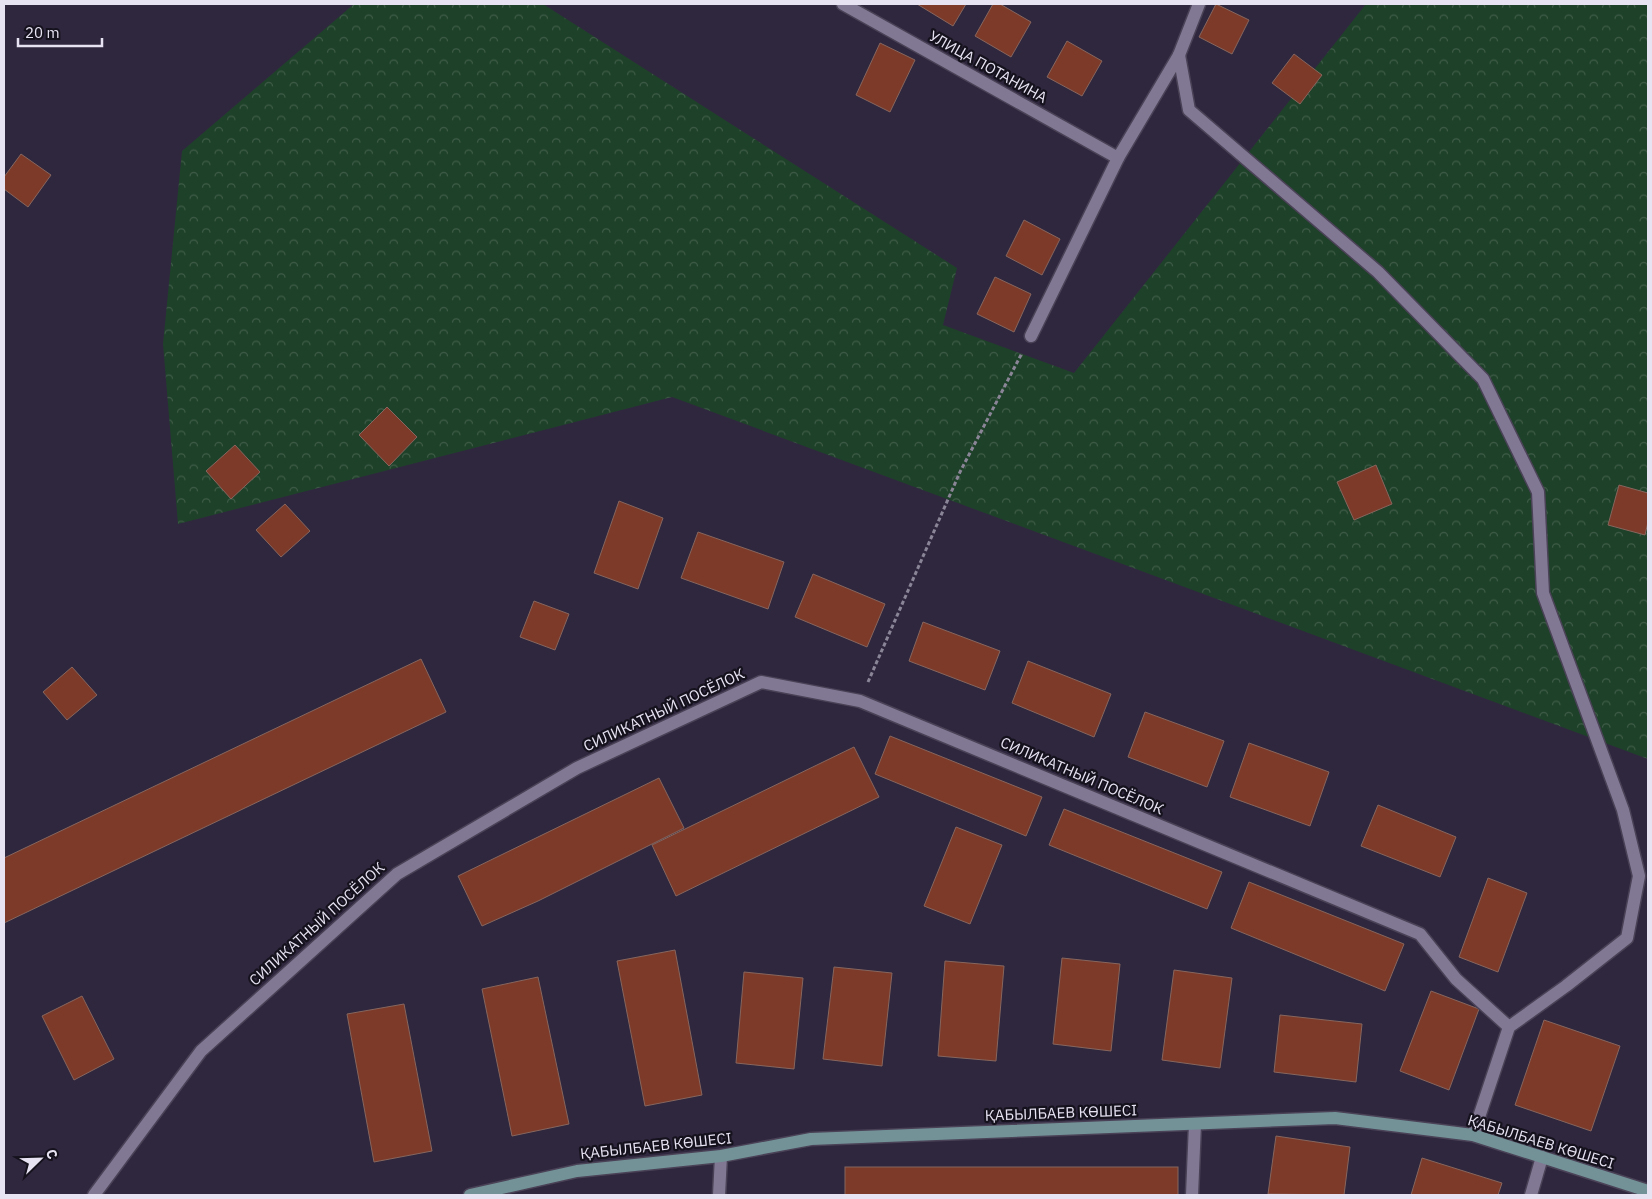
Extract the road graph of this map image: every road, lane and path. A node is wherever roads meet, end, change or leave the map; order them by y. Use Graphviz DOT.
graph roads {
  1 [pos="843,4"];
  2 [pos="1199,4"];
  3 [pos="1179,55"];
  4 [pos="1118,158"];
  5 [pos="1031,336"];
  6 [pos="860,701"];
  7 [pos="1509,1027"];
  8 [pos="1195,1124"];
  9 [pos="1474,1136"];
  10 [pos="721,1156"];
  11 [pos="1542,1157"];
  12 [pos="1648,1191"];
  13 [pos="94,1195"];
  14 [pos="470,1195"];
  15 [pos="719,1195"];
  16 [pos="1192,1195"];
  17 [pos="1531,1195"];
  1 -- 4 [label="street, УЛИЦА ПОТАНИНА"];
  2 -- 3 [label="street"];
  3 -- 4 [label="street"];
  3 -- 7 [label="street"];
  4 -- 5 [label="street"];
  5 -- 6 [label="path"];
  6 -- 7 [label="street, СИЛИКАТНЫЙ ПОСЁЛОК"];
  6 -- 13 [label="street, СИЛИКАТНЫЙ ПОСЁЛОК"];
  7 -- 9 [label="street"];
  8 -- 9 [label="main road, ҚАБЫЛБАЕВ КӨШЕСІ"];
  8 -- 10 [label="main road, ҚАБЫЛБАЕВ КӨШЕСІ"];
  8 -- 16 [label="street"];
  9 -- 11 [label="main road, ҚАБЫЛБАЕВ КӨШЕСІ"];
  10 -- 14 [label="main road, ҚАБЫЛБАЕВ КӨШЕСІ"];
  10 -- 15 [label="street"];
  11 -- 12 [label="main road, ҚАБЫЛБАЕВ КӨШЕСІ"];
  11 -- 17 [label="street"];
}
